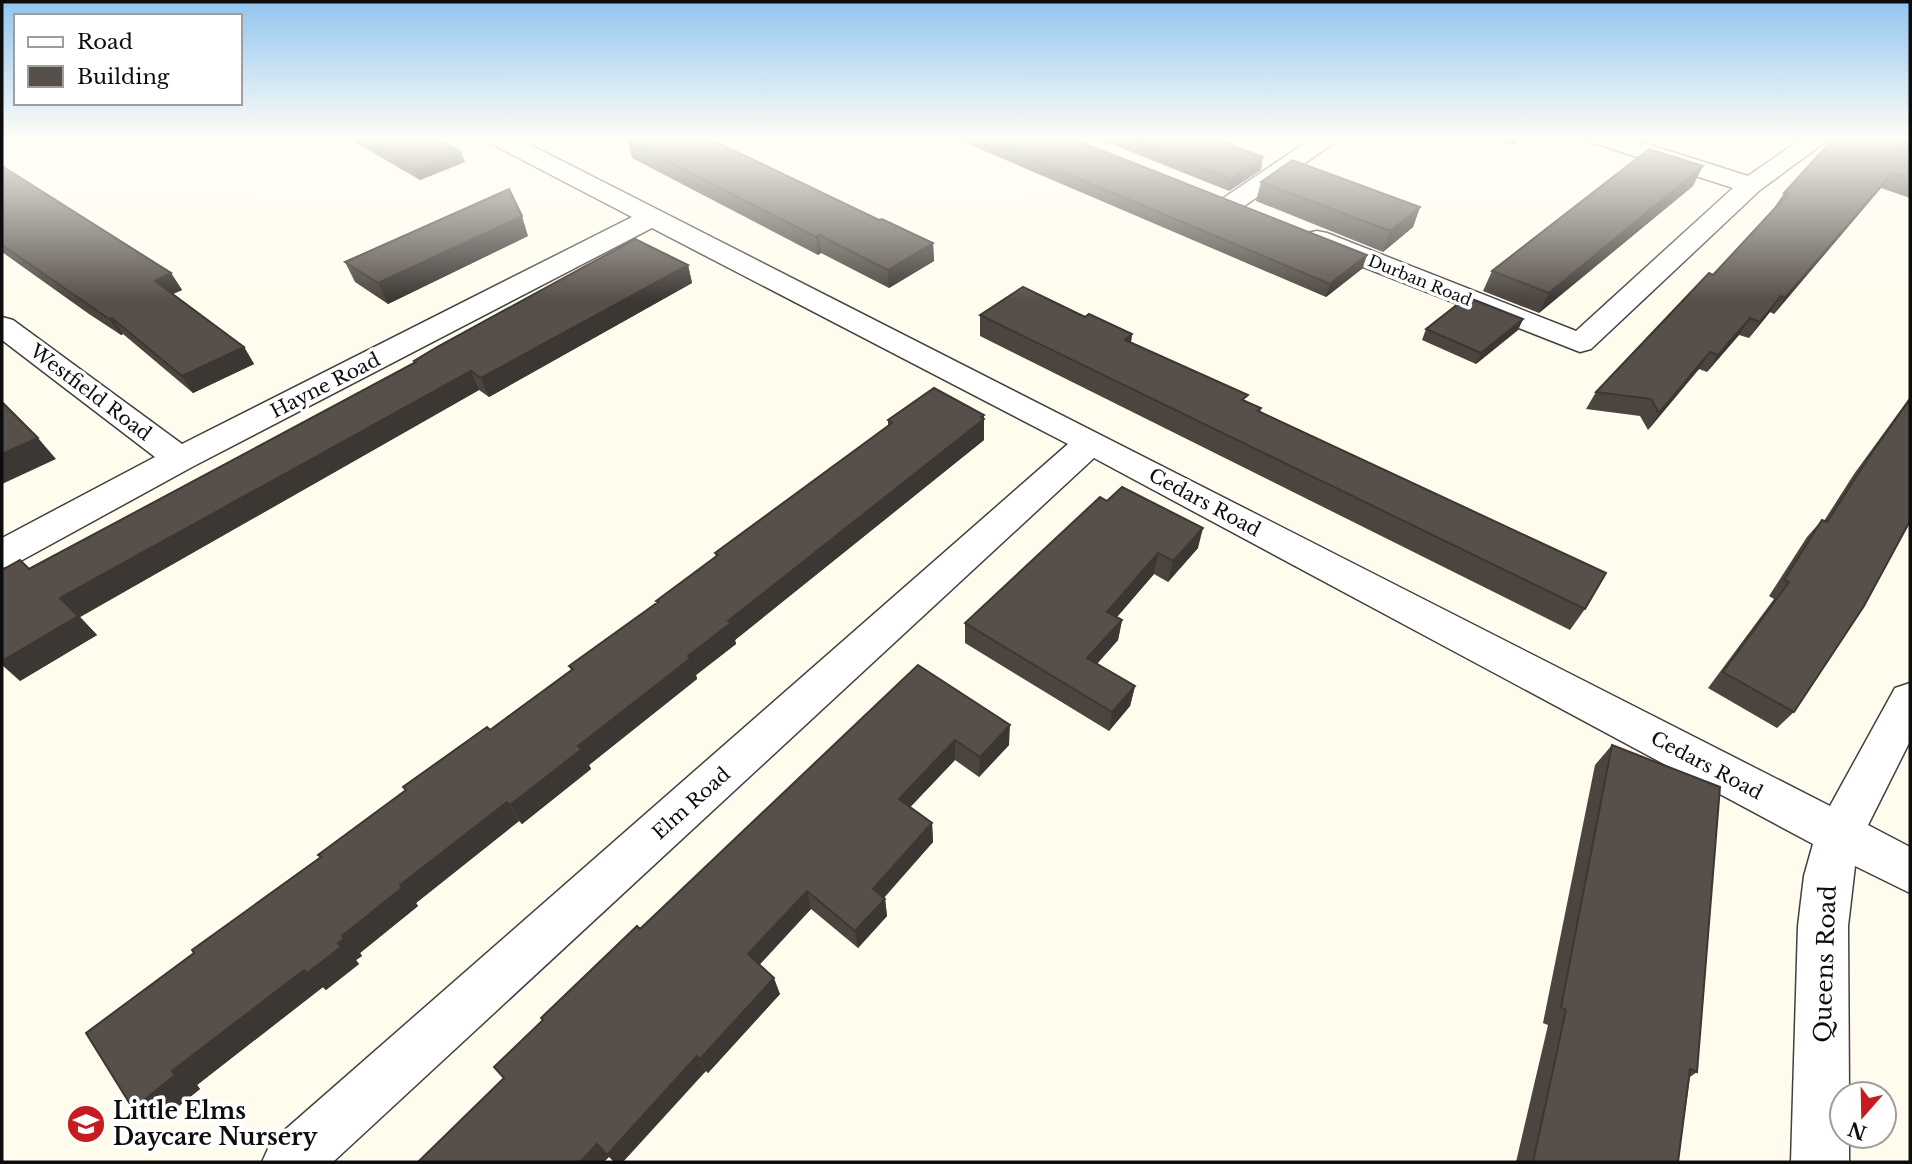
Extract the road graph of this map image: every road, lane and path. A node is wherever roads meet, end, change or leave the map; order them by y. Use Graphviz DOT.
graph roads {
  1 [pos="600,191"];
  2 [pos="1250,191"];
  3 [pos="1744,191"];
  4 [pos="1205,194"];
  5 [pos="1231,204"];
  6 [pos="1264,217"];
  7 [pos="651,218"];
  8 [pos="1289,228"];
  9 [pos="2,326"];
  10 [pos="1090,443"];
  11 [pos="180,459"];
  12 [pos="2,554"];
  13 [pos="1910,700"];
  14 [pos="1839,834"];
  15 [pos="1910,872"];
  16 [pos="291,1162"];
  17 [pos="1820,1162"];
  1 -- 7 [label="street, Cedars Road"];
  2 -- 5 [label="street"];
  3 -- 8 [label="street, Durban Road"];
  4 -- 5 [label="street"];
  5 -- 6 [label="street"];
  7 -- 10 [label="street, Cedars Road"];
  7 -- 11 [label="street, Hayne Road"];
  9 -- 11 [label="street, Westfield Road"];
  10 -- 14 [label="street, Cedars Road"];
  10 -- 16 [label="street, Elm Road"];
  11 -- 12 [label="street, Hayne Road"];
  13 -- 14 [label="street, Queens Road"];
  14 -- 15 [label="street, Cedars Road"];
  14 -- 17 [label="street, Queens Road"];
}
